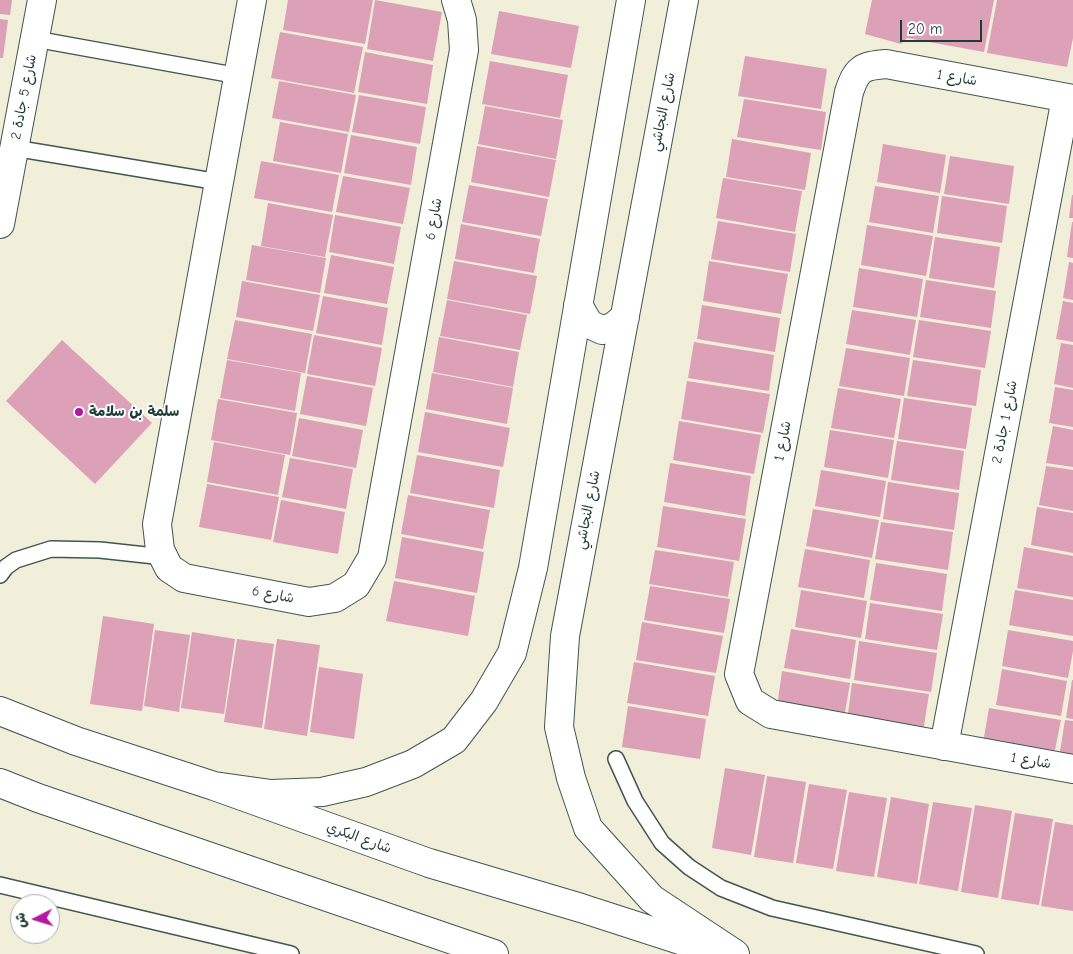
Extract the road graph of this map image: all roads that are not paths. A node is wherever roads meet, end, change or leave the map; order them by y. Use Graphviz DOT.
graph roads {
  1 [pos="42,0"];
  2 [pos="252,0"];
  3 [pos="456,0"];
  4 [pos="631,0"];
  5 [pos="684,0"];
  6 [pos="35,39"];
  7 [pos="239,76"];
  8 [pos="1070,98"];
  9 [pos="14,148"];
  10 [pos="219,182"];
  11 [pos="0,224"];
  12 [pos="578,305"];
  13 [pos="625,317"];
  14 [pos="164,558"];
  15 [pos="0,575"];
  16 [pos="0,712"];
  17 [pos="944,746"];
  18 [pos="616,759"];
  19 [pos="1073,768"];
  20 [pos="0,783"];
  21 [pos="214,786"];
  22 [pos="0,885"];
  23 [pos="291,954"];
  24 [pos="494,954"];
  25 [pos="723,954"];
  26 [pos="735,954"];
  27 [pos="976,954"];
  1 -- 6 [label="street, شارع 5 جادة 2"];
  2 -- 7 [label="street, شارع 6"];
  3 -- 14 [label="street, شارع 6"];
  4 -- 12 [label="street"];
  5 -- 13 [label="street, شارع النجاشي"];
  6 -- 7 [label="lane"];
  6 -- 9 [label="street, شارع 5 جادة 2"];
  7 -- 10 [label="street, شارع 6"];
  8 -- 17 [label="street, شارع 1 جادة 2"];
  8 -- 17 [label="street, شارع 1"];
  9 -- 10 [label="lane"];
  9 -- 11 [label="street, شارع 5 جادة 2"];
  10 -- 14 [label="street, شارع 6"];
  12 -- 13 [label="street"];
  12 -- 21 [label="street"];
  13 -- 26 [label="street, شارع النجاشي"];
  14 -- 15 [label="lane"];
  16 -- 21 [label="street, شارع البكري"];
  17 -- 19 [label="street, شارع 1"];
  18 -- 27 [label="lane"];
  20 -- 24 [label="street"];
  21 -- 25 [label="street, شارع البكري"];
  22 -- 23 [label="lane"];
}
